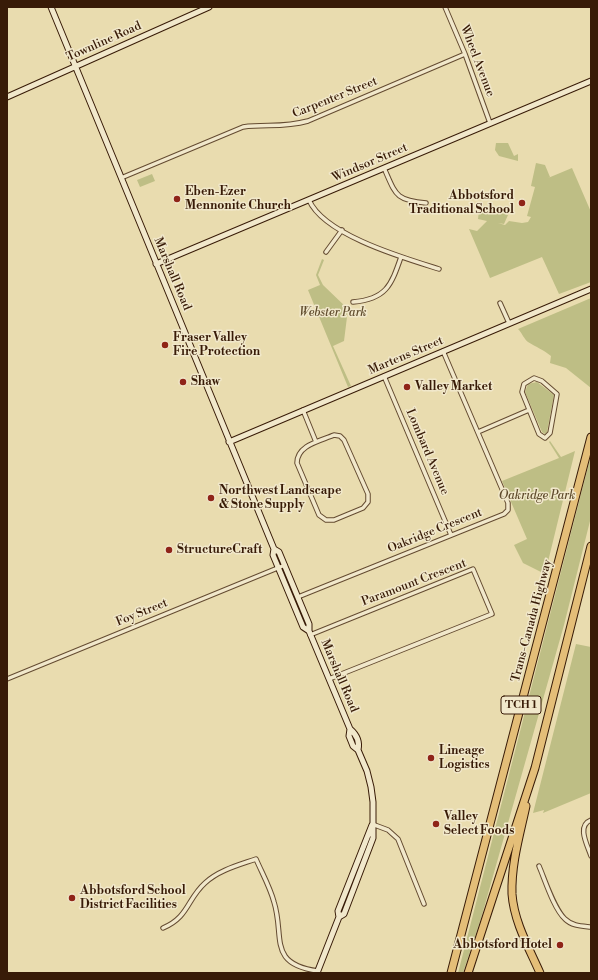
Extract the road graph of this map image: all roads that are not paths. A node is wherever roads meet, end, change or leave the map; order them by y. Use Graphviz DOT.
graph roads {
  1 [pos="51,7"];
  2 [pos="209,7"];
  3 [pos="445,7"];
  4 [pos="465,54"];
  5 [pos="75,66"];
  6 [pos="591,81"];
  7 [pos="7,97"];
  8 [pos="490,123"];
  9 [pos="384,168"];
  10 [pos="120,178"];
  11 [pos="309,200"];
  12 [pos="426,203"];
  13 [pos="342,230"];
  14 [pos="326,252"];
  15 [pos="401,257"];
  16 [pos="156,264"];
  17 [pos="439,269"];
  18 [pos="591,289"];
  19 [pos="353,302"];
  20 [pos="500,303"];
  21 [pos="509,323"];
  22 [pos="443,351"];
  23 [pos="384,376"];
  24 [pos="303,410"];
  25 [pos="529,410"];
  26 [pos="478,432"];
  27 [pos="591,437"];
  28 [pos="229,442"];
  29 [pos="316,442"];
  30 [pos="451,535"];
  31 [pos="591,546"];
  32 [pos="274,549"];
  33 [pos="285,565"];
  34 [pos="279,567"];
  35 [pos="298,597"];
  36 [pos="310,633"];
  37 [pos="7,679"];
  38 [pos="329,679"];
  39 [pos="535,768"];
  40 [pos="591,820"];
  41 [pos="372,824"];
  42 [pos="362,848"];
  43 [pos="591,856"];
  44 [pos="539,866"];
  45 [pos="356,883"];
  46 [pos="424,904"];
  47 [pos="339,916"];
  48 [pos="591,927"];
  49 [pos="164,928"];
  50 [pos="318,972"];
  51 [pos="451,973"];
  52 [pos="468,973"];
  53 [pos="540,973"];
  1 -- 5 [label="main road, Marshall Road"];
  2 -- 5 [label="main road, Townline Road"];
  3 -- 4 [label="street, Wheel Avenue"];
  4 -- 8 [label="street, Wheel Avenue"];
  4 -- 10 [label="street, Carpenter Street"];
  5 -- 7 [label="main road, Townline Road"];
  5 -- 10 [label="main road, Marshall Road"];
  6 -- 8 [label="main road, Windsor Street"];
  8 -- 9 [label="main road, Windsor Street"];
  9 -- 11 [label="main road, Windsor Street"];
  9 -- 12 [label="street"];
  10 -- 16 [label="main road, Marshall Road"];
  11 -- 13 [label="street"];
  11 -- 16 [label="main road, Windsor Street"];
  13 -- 14 [label="street"];
  13 -- 15 [label="street"];
  15 -- 17 [label="street"];
  15 -- 19 [label="street"];
  16 -- 28 [label="main road, Marshall Road"];
  18 -- 21 [label="main road, Martens Street"];
  20 -- 21 [label="street"];
  21 -- 22 [label="main road, Martens Street"];
  22 -- 23 [label="main road, Martens Street"];
  22 -- 26 [label="street, Oakridge Crescent"];
  23 -- 24 [label="main road, Martens Street"];
  23 -- 30 [label="street, Lombard Avenue"];
  24 -- 28 [label="main road, Martens Street"];
  24 -- 29 [label="street"];
  25 -- 25 [label="street"];
  25 -- 26 [label="street"];
  26 -- 30 [label="street, Oakridge Crescent"];
  27 -- 51 [label="highway, Trans-Canada Highway / TCH 1"];
  28 -- 32 [label="main road, Marshall Road"];
  29 -- 29 [label="street"];
  30 -- 35 [label="street, Oakridge Crescent"];
  31 -- 39 [label="highway, TCH 1"];
  32 -- 33 [label="main road, Marshall Road"];
  32 -- 34 [label="main road, Marshall Road"];
  33 -- 34 [label="street, Foy Street"];
  33 -- 35 [label="main road, Marshall Road"];
  34 -- 36 [label="main road, Marshall Road"];
  34 -- 37 [label="street, Foy Street"];
  35 -- 36 [label="main road, Marshall Road"];
  36 -- 38 [label="main road, Marshall Road"];
  36 -- 38 [label="street, Paramount Crescent"];
  38 -- 41 [label="main road, Marshall Road"];
  39 -- 52 [label="highway, TCH 1"];
  39 -- 53 [label="highway"];
  40 -- 43 [label="street"];
  41 -- 42 [label="main road, Marshall Road"];
  41 -- 45 [label="main road, Marshall Road"];
  41 -- 46 [label="street"];
  42 -- 45 [label="main road"];
  42 -- 47 [label="main road, Marshall Road"];
  44 -- 48 [label="street"];
  45 -- 47 [label="main road, Marshall Road"];
  47 -- 50 [label="main road, Marshall Road"];
  49 -- 50 [label="street"];
}
